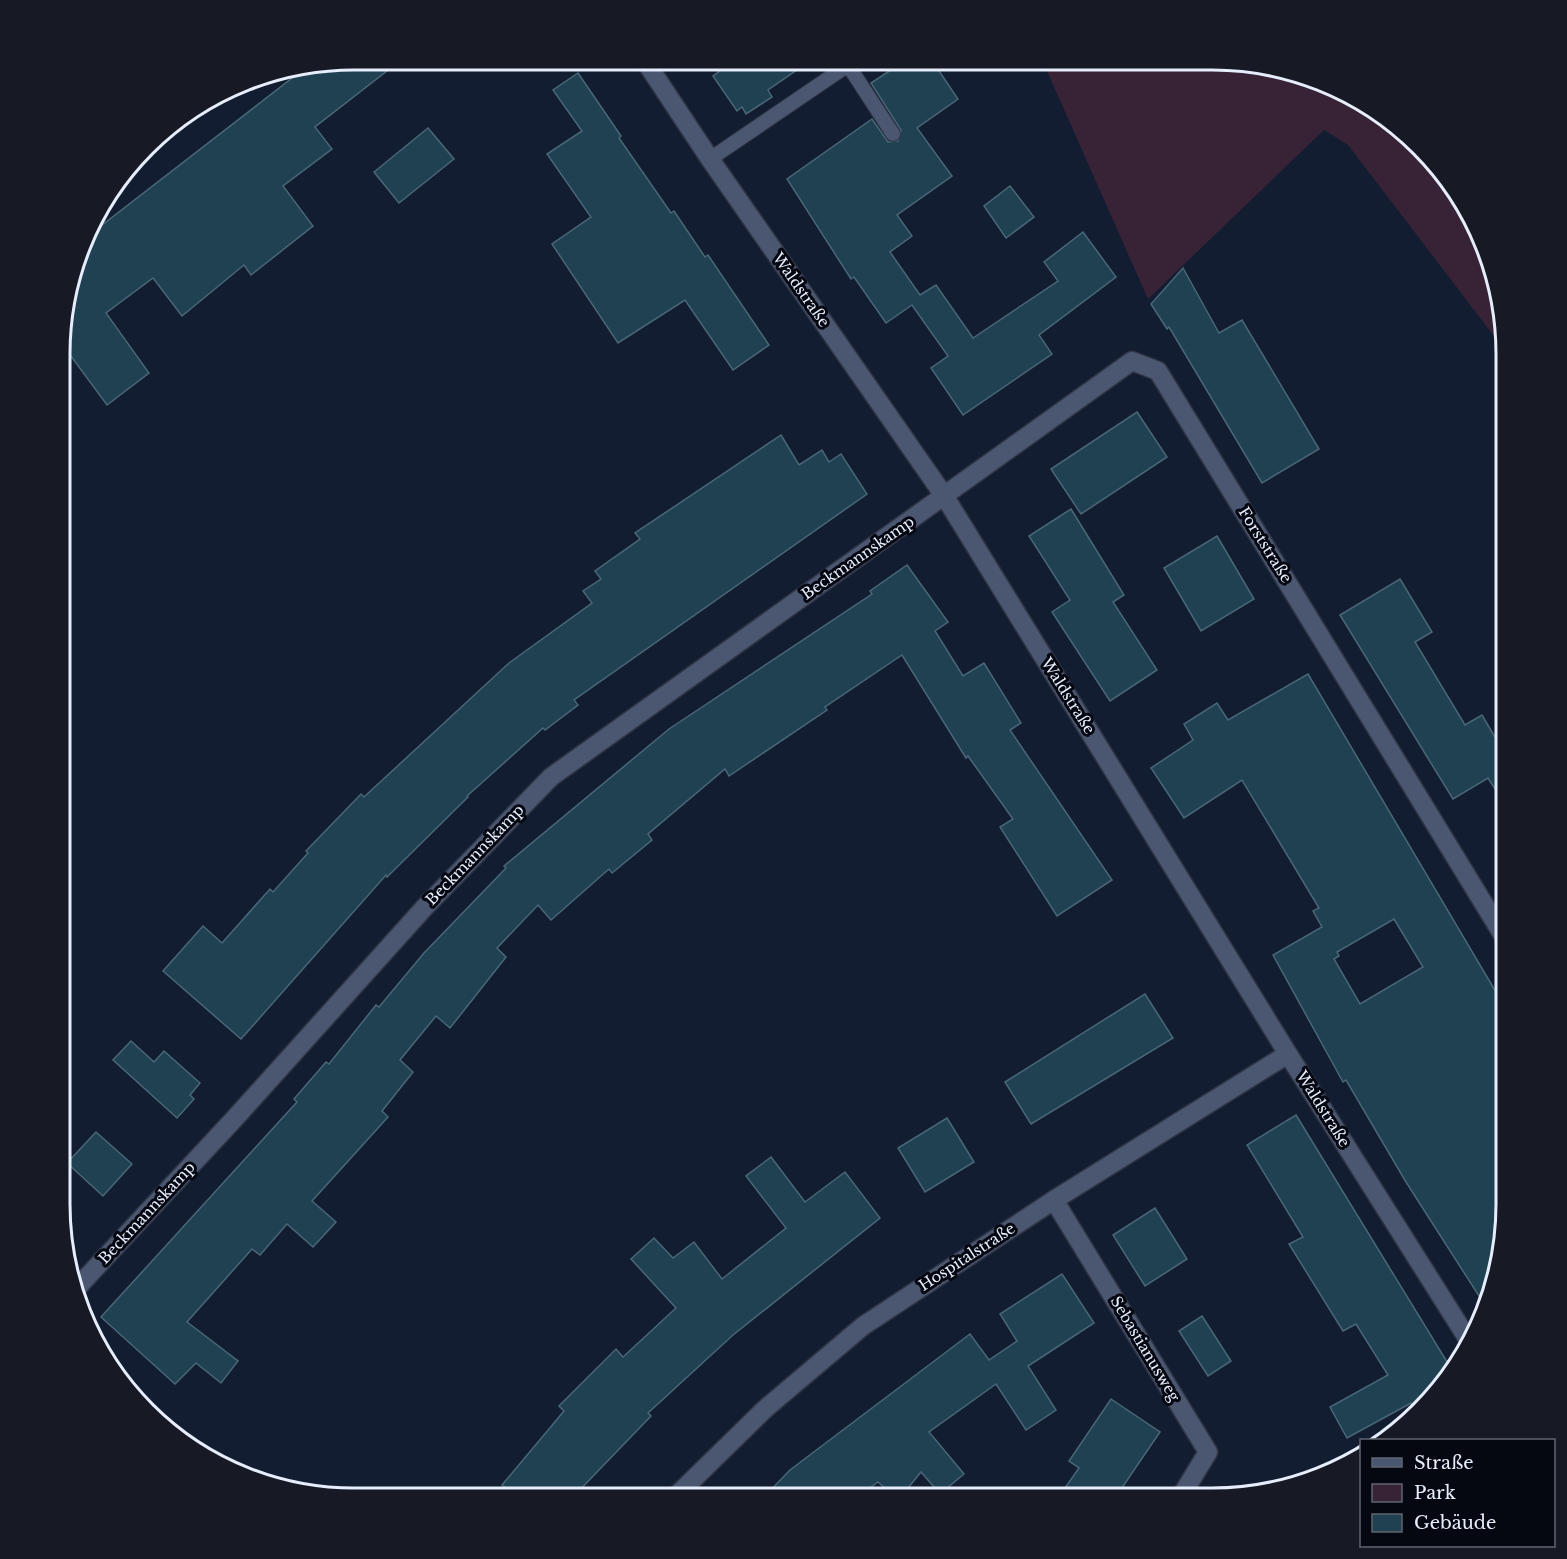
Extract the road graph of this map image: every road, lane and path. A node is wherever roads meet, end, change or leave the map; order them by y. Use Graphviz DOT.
graph roads {
  1 [pos="651,70"];
  2 [pos="841,70"];
  3 [pos="855,70"];
  4 [pos="893,134"];
  5 [pos="711,159"];
  6 [pos="945,497"];
  7 [pos="1496,924"];
  8 [pos="1288,1054"];
  9 [pos="1054,1200"];
  10 [pos="82,1283"];
  11 [pos="1465,1334"];
  12 [pos="684,1488"];
  13 [pos="1186,1488"];
  1 -- 5 [label="street, Waldstraße"];
  2 -- 5 [label="lane"];
  3 -- 4 [label="lane"];
  5 -- 6 [label="street, Waldstraße"];
  6 -- 7 [label="street, Forststraße"];
  6 -- 8 [label="street, Waldstraße"];
  6 -- 10 [label="street, Beckmannskamp"];
  8 -- 9 [label="street, Hospitalstraße"];
  8 -- 11 [label="street, Waldstraße"];
  9 -- 12 [label="street, Hospitalstraße"];
  9 -- 13 [label="street, Sebastianusweg"];
}
